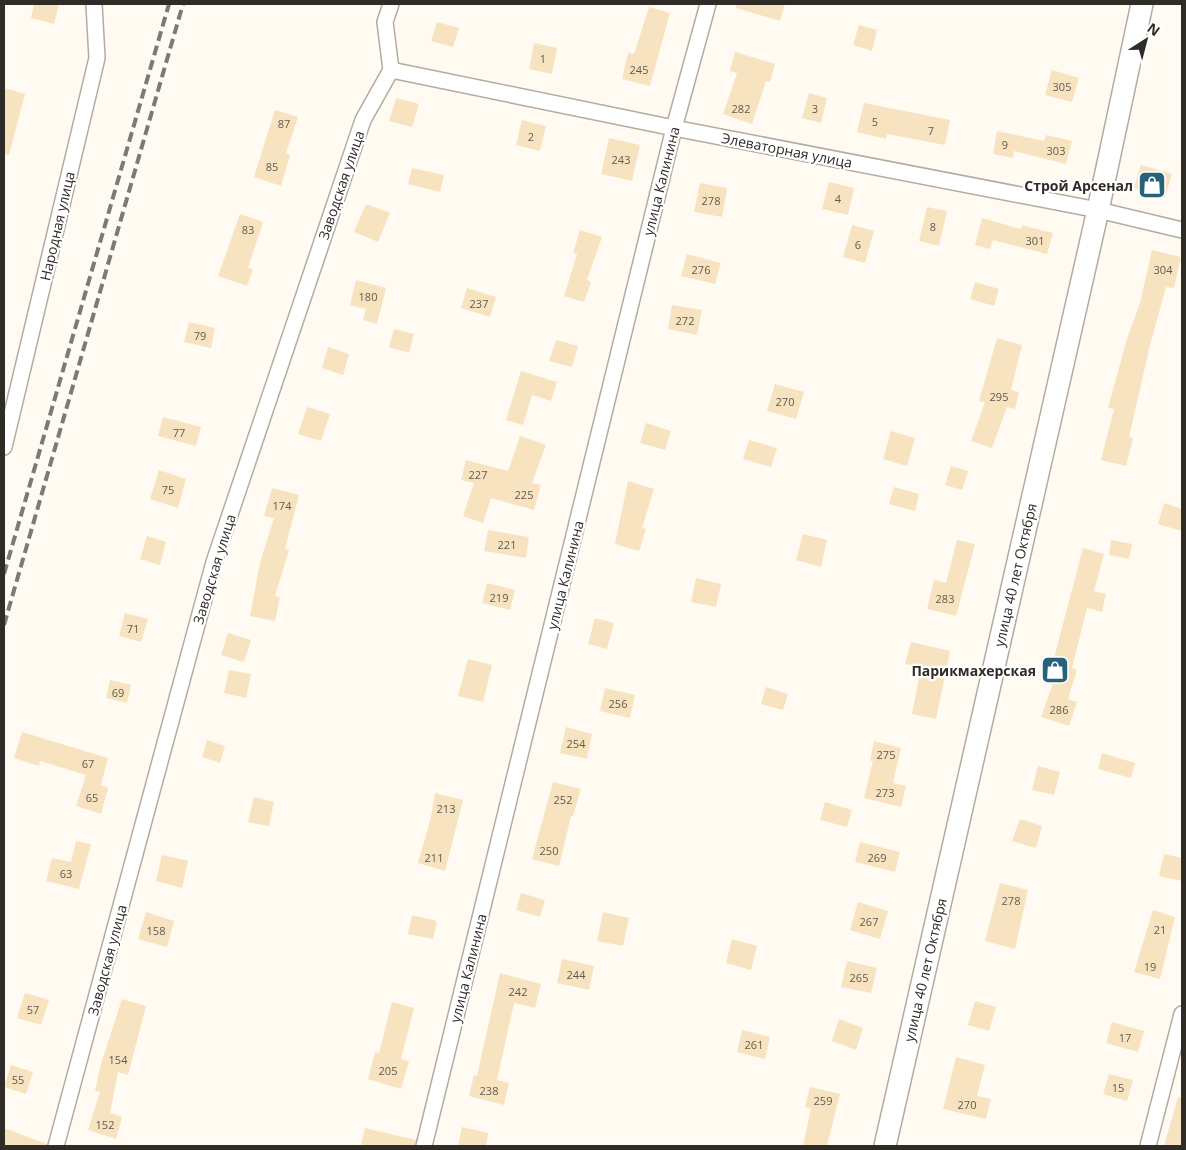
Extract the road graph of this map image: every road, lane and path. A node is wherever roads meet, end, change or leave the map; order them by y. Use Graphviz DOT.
graph roads {
  1 [pos="94,4"];
  2 [pos="392,4"];
  3 [pos="708,4"];
  4 [pos="1142,4"];
  5 [pos="391,70"];
  6 [pos="674,128"];
  7 [pos="1098,210"];
  8 [pos="1182,230"];
  9 [pos="4,447"];
  10 [pos="1182,1014"];
  11 [pos="56,1146"];
  12 [pos="424,1146"];
  13 [pos="885,1146"];
  14 [pos="1148,1146"];
  1 -- 9 [label="street, Народная улица"];
  2 -- 5 [label="street"];
  3 -- 6 [label="street, улица Калинина"];
  4 -- 7 [label="street, улица 40 лет Октября"];
  5 -- 6 [label="street, Элеваторная улица"];
  5 -- 11 [label="street, Заводская улица"];
  6 -- 7 [label="street, Элеваторная улица"];
  6 -- 12 [label="street, улица Калинина"];
  7 -- 8 [label="street, Элеваторная улица"];
  7 -- 13 [label="street, улица 40 лет Октября"];
  10 -- 14 [label="street"];
}
